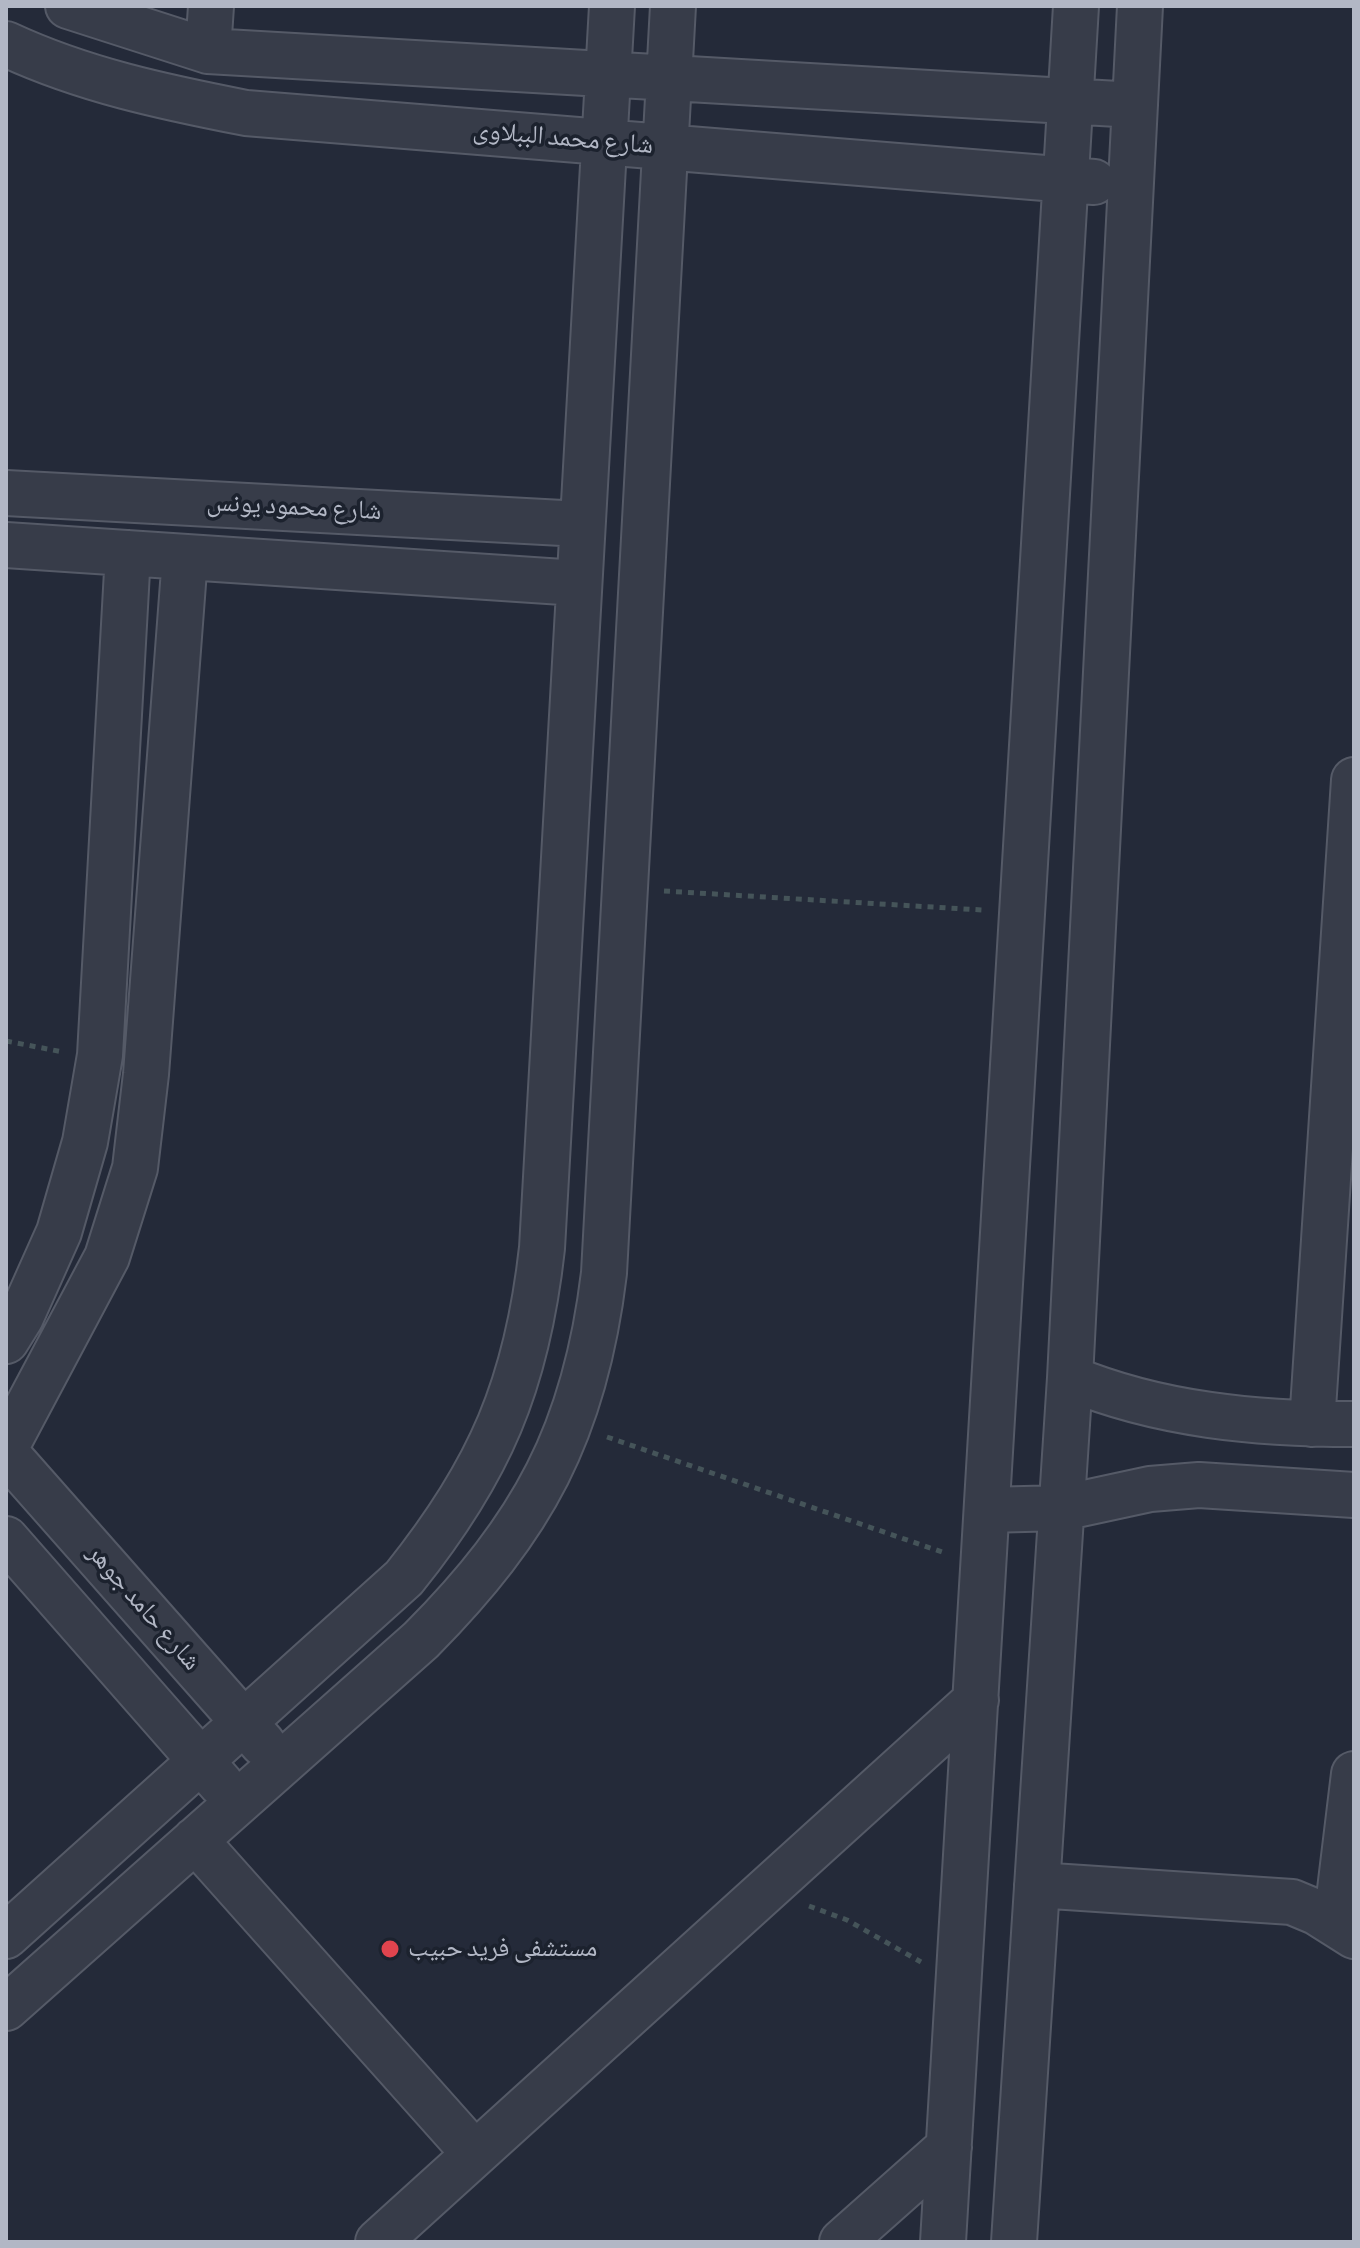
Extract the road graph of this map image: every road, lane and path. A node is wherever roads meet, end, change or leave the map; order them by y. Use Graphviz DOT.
graph roads {
  1 [pos="68,6"];
  2 [pos="211,6"];
  3 [pos="612,6"];
  4 [pos="673,6"];
  5 [pos="1076,6"];
  6 [pos="1140,6"];
  7 [pos="160,22"];
  8 [pos="6,44"];
  9 [pos="208,51"];
  10 [pos="256,54"];
  11 [pos="608,74"];
  12 [pos="670,78"];
  13 [pos="1071,100"];
  14 [pos="1135,105"];
  15 [pos="246,113"];
  16 [pos="605,143"];
  17 [pos="666,148"];
  18 [pos="1066,180"];
  19 [pos="1131,183"];
  20 [pos="6,493"];
  21 [pos="581,524"];
  22 [pos="6,545"];
  23 [pos="128,553"];
  24 [pos="185,557"];
  25 [pos="578,583"];
  26 [pos="1354,780"];
  27 [pos="624,889"];
  28 [pos="1023,912"];
  29 [pos="6,1041"];
  30 [pos="100,1055"];
  31 [pos="6,1341"];
  32 [pos="1070,1378"];
  33 [pos="1333,1424"];
  34 [pos="571,1425"];
  35 [pos="6,1450"];
  36 [pos="1354,1495"];
  37 [pos="1062,1508"];
  38 [pos="987,1510"];
  39 [pos="6,1539"];
  40 [pos="984,1566"];
  41 [pos="976,1700"];
  42 [pos="244,1723"];
  43 [pos="201,1761"];
  44 [pos="280,1764"];
  45 [pos="1354,1774"];
  46 [pos="237,1803"];
  47 [pos="195,1840"];
  48 [pos="1037,1885"];
  49 [pos="762,1895"];
  50 [pos="1345,1930"];
  51 [pos="6,1936"];
  52 [pos="959,1993"];
  53 [pos="6,2008"];
  54 [pos="949,2147"];
  55 [pos="475,2154"];
  56 [pos="378,2242"];
  57 [pos="842,2242"];
  58 [pos="943,2242"];
  59 [pos="1014,2242"];
  1 -- 7 [label="street"];
  2 -- 9 [label="street"];
  3 -- 11 [label="street"];
  4 -- 12 [label="street"];
  5 -- 13 [label="street"];
  6 -- 14 [label="street"];
  7 -- 9 [label="street"];
  8 -- 15 [label="street, شارع محمد الببلاوى"];
  9 -- 10 [label="street"];
  10 -- 11 [label="street"];
  10 -- 15 [label="street"];
  11 -- 12 [label="street"];
  11 -- 16 [label="street"];
  12 -- 13 [label="street"];
  12 -- 17 [label="street"];
  13 -- 14 [label="street"];
  13 -- 18 [label="street"];
  14 -- 19 [label="street"];
  15 -- 16 [label="street, شارع محمد الببلاوى"];
  16 -- 17 [label="street, شارع محمد الببلاوى"];
  16 -- 21 [label="street"];
  17 -- 18 [label="street, شارع محمد الببلاوى"];
  17 -- 27 [label="street"];
  18 -- 19 [label="street, شارع محمد الببلاوى"];
  18 -- 28 [label="street"];
  19 -- 32 [label="street"];
  20 -- 21 [label="street, شارع محمود يونس"];
  21 -- 25 [label="street"];
  22 -- 23 [label="street, شارع محمود يونس"];
  23 -- 24 [label="street, شارع محمود يونس"];
  23 -- 30 [label="street"];
  24 -- 25 [label="street, شارع محمود يونس"];
  24 -- 35 [label="street"];
  25 -- 42 [label="street"];
  26 -- 33 [label="street"];
  27 -- 28 [label="path"];
  27 -- 34 [label="street"];
  28 -- 38 [label="street"];
  29 -- 30 [label="path"];
  30 -- 31 [label="street"];
  32 -- 33 [label="street"];
  32 -- 37 [label="street"];
  34 -- 40 [label="path"];
  34 -- 44 [label="street"];
  35 -- 42 [label="street, شارع حامد جوهر"];
  36 -- 37 [label="street"];
  37 -- 38 [label="street"];
  37 -- 48 [label="street"];
  38 -- 40 [label="street"];
  39 -- 43 [label="street"];
  40 -- 41 [label="street"];
  41 -- 49 [label="street"];
  41 -- 52 [label="street"];
  42 -- 43 [label="street"];
  42 -- 44 [label="street, شارع حامد جوهر"];
  43 -- 46 [label="street"];
  43 -- 51 [label="street"];
  44 -- 46 [label="street"];
  45 -- 50 [label="street"];
  46 -- 47 [label="street"];
  47 -- 53 [label="street"];
  47 -- 55 [label="street"];
  48 -- 50 [label="street"];
  48 -- 59 [label="street"];
  49 -- 52 [label="path"];
  49 -- 55 [label="street"];
  52 -- 54 [label="street"];
  54 -- 57 [label="street"];
  54 -- 58 [label="street"];
  55 -- 56 [label="street"];
}
